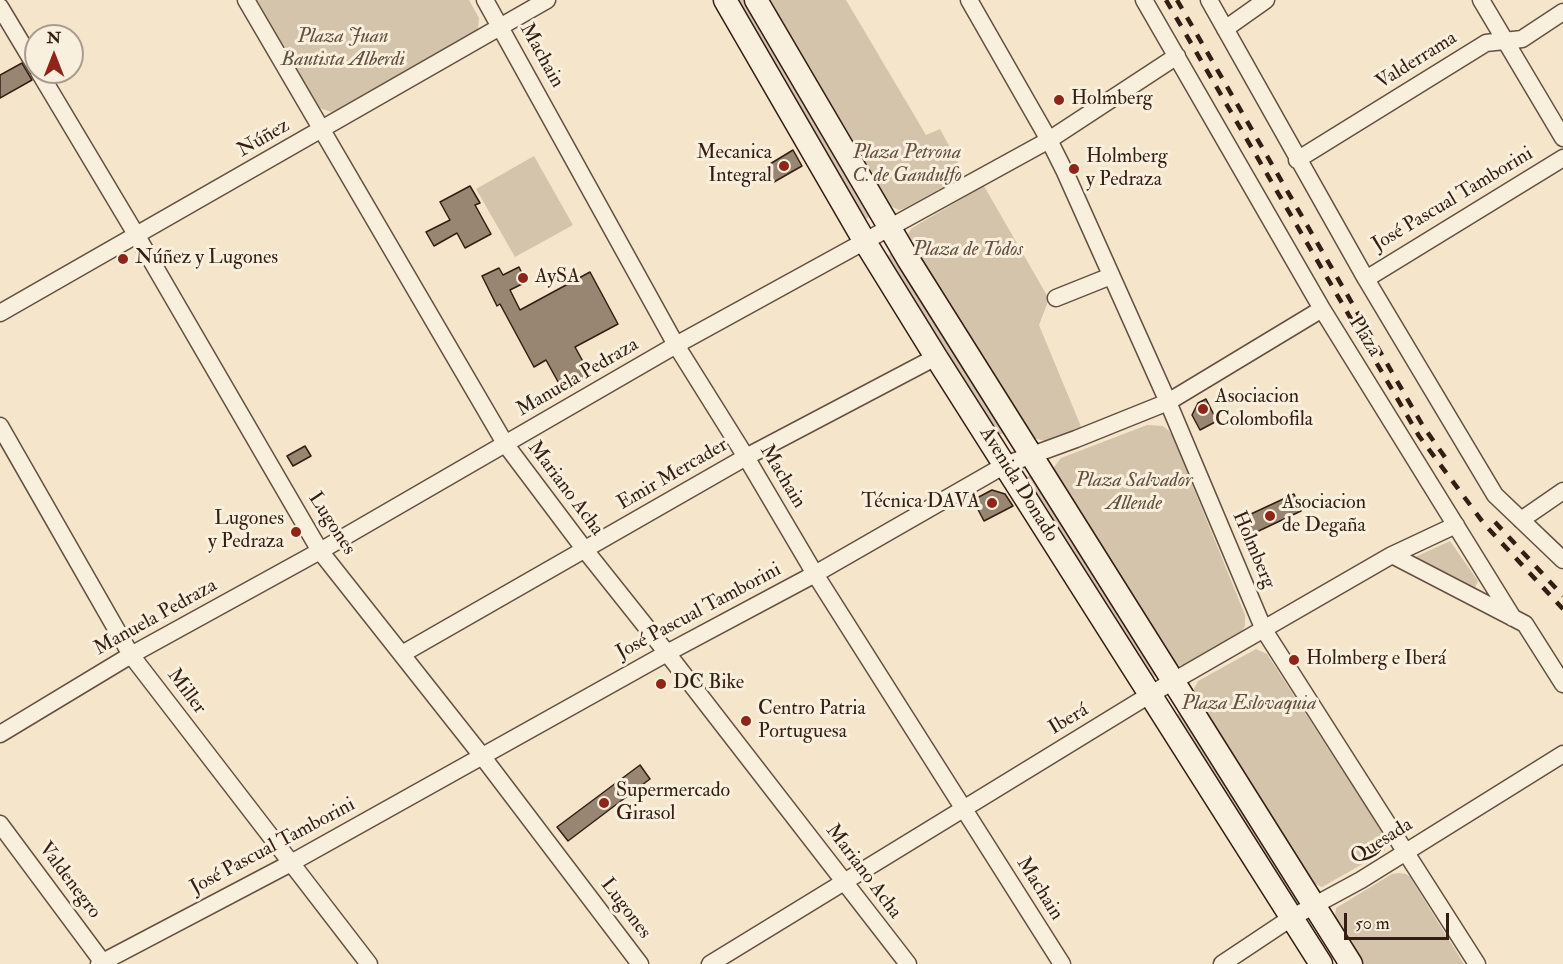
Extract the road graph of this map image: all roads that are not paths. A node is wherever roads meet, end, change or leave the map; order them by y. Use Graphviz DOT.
graph roads {
  1 [pos="246,0"];
  2 [pos="485,0"];
  3 [pos="548,0"];
  4 [pos="725,0"];
  5 [pos="756,0"];
  6 [pos="969,0"];
  7 [pos="1144,0"];
  8 [pos="1209,0"];
  9 [pos="1266,0"];
  10 [pos="1481,0"];
  11 [pos="0,8"];
  12 [pos="1563,12"];
  13 [pos="501,27"];
  14 [pos="1226,29"];
  15 [pos="1505,41"];
  16 [pos="24,47"];
  17 [pos="1177,56"];
  18 [pos="46,84"];
  19 [pos="320,130"];
  20 [pos="1563,138"];
  21 [pos="1049,140"];
  22 [pos="1563,158"];
  23 [pos="1298,160"];
  24 [pos="890,229"];
  25 [pos="137,236"];
  26 [pos="865,242"];
  27 [pos="1111,276"];
  28 [pos="1366,279"];
  29 [pos="1056,298"];
  30 [pos="1322,309"];
  31 [pos="0,313"];
  32 [pos="676,345"];
  33 [pos="936,357"];
  34 [pos="1168,402"];
  35 [pos="0,426"];
  36 [pos="506,445"];
  37 [pos="1030,455"];
  38 [pos="746,457"];
  39 [pos="1005,465"];
  40 [pos="1563,491"];
  41 [pos="1521,520"];
  42 [pos="1456,525"];
  43 [pos="585,550"];
  44 [pos="321,551"];
  45 [pos="1392,555"];
  46 [pos="1563,560"];
  47 [pos="815,574"];
  48 [pos="1514,618"];
  49 [pos="1264,630"];
  50 [pos="668,653"];
  51 [pos="402,654"];
  52 [pos="131,655"];
  53 [pos="1173,683"];
  54 [pos="1563,684"];
  55 [pos="1151,694"];
  56 [pos="0,734"];
  57 [pos="1563,754"];
  58 [pos="482,756"];
  59 [pos="963,808"];
  60 [pos="0,824"];
  61 [pos="1405,853"];
  62 [pos="291,863"];
  63 [pos="844,881"];
  64 [pos="1314,905"];
  65 [pos="1291,918"];
  66 [pos="102,964"];
  67 [pos="369,964"];
  68 [pos="640,964"];
  69 [pos="710,964"];
  70 [pos="908,964"];
  71 [pos="1062,964"];
  72 [pos="1222,964"];
  73 [pos="1321,964"];
  74 [pos="1351,964"];
  75 [pos="1477,964"];
  1 -- 19 [label="street, Mariano Acha"];
  2 -- 13 [label="street, Machain"];
  3 -- 13 [label="street, Núñez"];
  4 -- 26 [label="main road, Avenida Donado"];
  5 -- 24 [label="main road"];
  6 -- 21 [label="street, Holmberg"];
  7 -- 17 [label="street, Plaza"];
  8 -- 14 [label="street, Plaza"];
  9 -- 14 [label="street"];
  10 -- 15 [label="street"];
  11 -- 16 [label="street"];
  12 -- 15 [label="street, Valderrama"];
  13 -- 19 [label="street, Núñez"];
  13 -- 32 [label="street, Machain"];
  14 -- 23 [label="street, Plaza"];
  15 -- 20 [label="street"];
  15 -- 23 [label="street, Valderrama"];
  17 -- 21 [label="street, Manuela Pedraza"];
  17 -- 30 [label="street, Plaza"];
  18 -- 25 [label="street, Lugones"];
  19 -- 25 [label="street, Núñez"];
  19 -- 36 [label="street, Mariano Acha"];
  21 -- 24 [label="street, Manuela Pedraza"];
  21 -- 27 [label="street, Holmberg"];
  22 -- 28 [label="street, José Pascual Tamborini"];
  23 -- 28 [label="street, Plaza"];
  24 -- 26 [label="street, Manuela Pedraza"];
  24 -- 37 [label="main road"];
  25 -- 31 [label="street, Núñez"];
  25 -- 44 [label="street, Lugones"];
  26 -- 32 [label="street, Manuela Pedraza"];
  26 -- 33 [label="main road, Avenida Donado"];
  27 -- 29 [label="street"];
  27 -- 34 [label="street, Holmberg"];
  28 -- 41 [label="street, Plaza"];
  30 -- 34 [label="street, José Pascual Tamborini"];
  30 -- 42 [label="street, Plaza"];
  32 -- 36 [label="street, Manuela Pedraza"];
  32 -- 38 [label="street, Machain"];
  33 -- 38 [label="street, Emir Mercader"];
  33 -- 39 [label="main road, Avenida Donado"];
  34 -- 37 [label="street, José Pascual Tamborini"];
  34 -- 49 [label="street, Holmberg"];
  35 -- 52 [label="street, Miller"];
  36 -- 43 [label="street, Mariano Acha"];
  36 -- 44 [label="street, Manuela Pedraza"];
  37 -- 39 [label="street, José Pascual Tamborini"];
  37 -- 53 [label="main road"];
  38 -- 43 [label="street, Emir Mercader"];
  38 -- 47 [label="street, Machain"];
  39 -- 47 [label="street, José Pascual Tamborini"];
  39 -- 55 [label="main road, Avenida Donado"];
  40 -- 41 [label="street"];
  41 -- 46 [label="street, Plaza"];
  42 -- 45 [label="street, Iberá"];
  42 -- 48 [label="street, Plaza"];
  43 -- 50 [label="street, Mariano Acha"];
  43 -- 51 [label="street, Emir Mercader"];
  44 -- 51 [label="street, Lugones"];
  44 -- 52 [label="street, Manuela Pedraza"];
  45 -- 48 [label="street"];
  45 -- 49 [label="street, Iberá"];
  47 -- 50 [label="street, José Pascual Tamborini"];
  47 -- 59 [label="street, Machain"];
  48 -- 54 [label="street, Plaza"];
  49 -- 53 [label="street, Iberá"];
  49 -- 61 [label="street, Holmberg"];
  50 -- 58 [label="street, José Pascual Tamborini"];
  50 -- 63 [label="street, Mariano Acha"];
  51 -- 58 [label="street, Lugones"];
  52 -- 56 [label="street, Manuela Pedraza"];
  52 -- 62 [label="street, Miller"];
  53 -- 55 [label="street, Iberá"];
  53 -- 64 [label="main road"];
  55 -- 59 [label="street, Iberá"];
  55 -- 65 [label="main road, Avenida Donado"];
  57 -- 61 [label="street, Quesada"];
  58 -- 62 [label="street, José Pascual Tamborini"];
  58 -- 68 [label="street, Lugones"];
  59 -- 63 [label="street, Iberá"];
  59 -- 71 [label="street, Machain"];
  60 -- 66 [label="street, Valdenegro"];
  61 -- 64 [label="street, Quesada"];
  61 -- 75 [label="street, Holmberg"];
  62 -- 66 [label="street, José Pascual Tamborini"];
  62 -- 67 [label="street, Miller"];
  63 -- 69 [label="street, Iberá"];
  63 -- 70 [label="street, Mariano Acha"];
  64 -- 65 [label="street, Quesada"];
  64 -- 74 [label="main road"];
  65 -- 72 [label="street, Quesada"];
  65 -- 73 [label="main road, Avenida Donado"];
}
